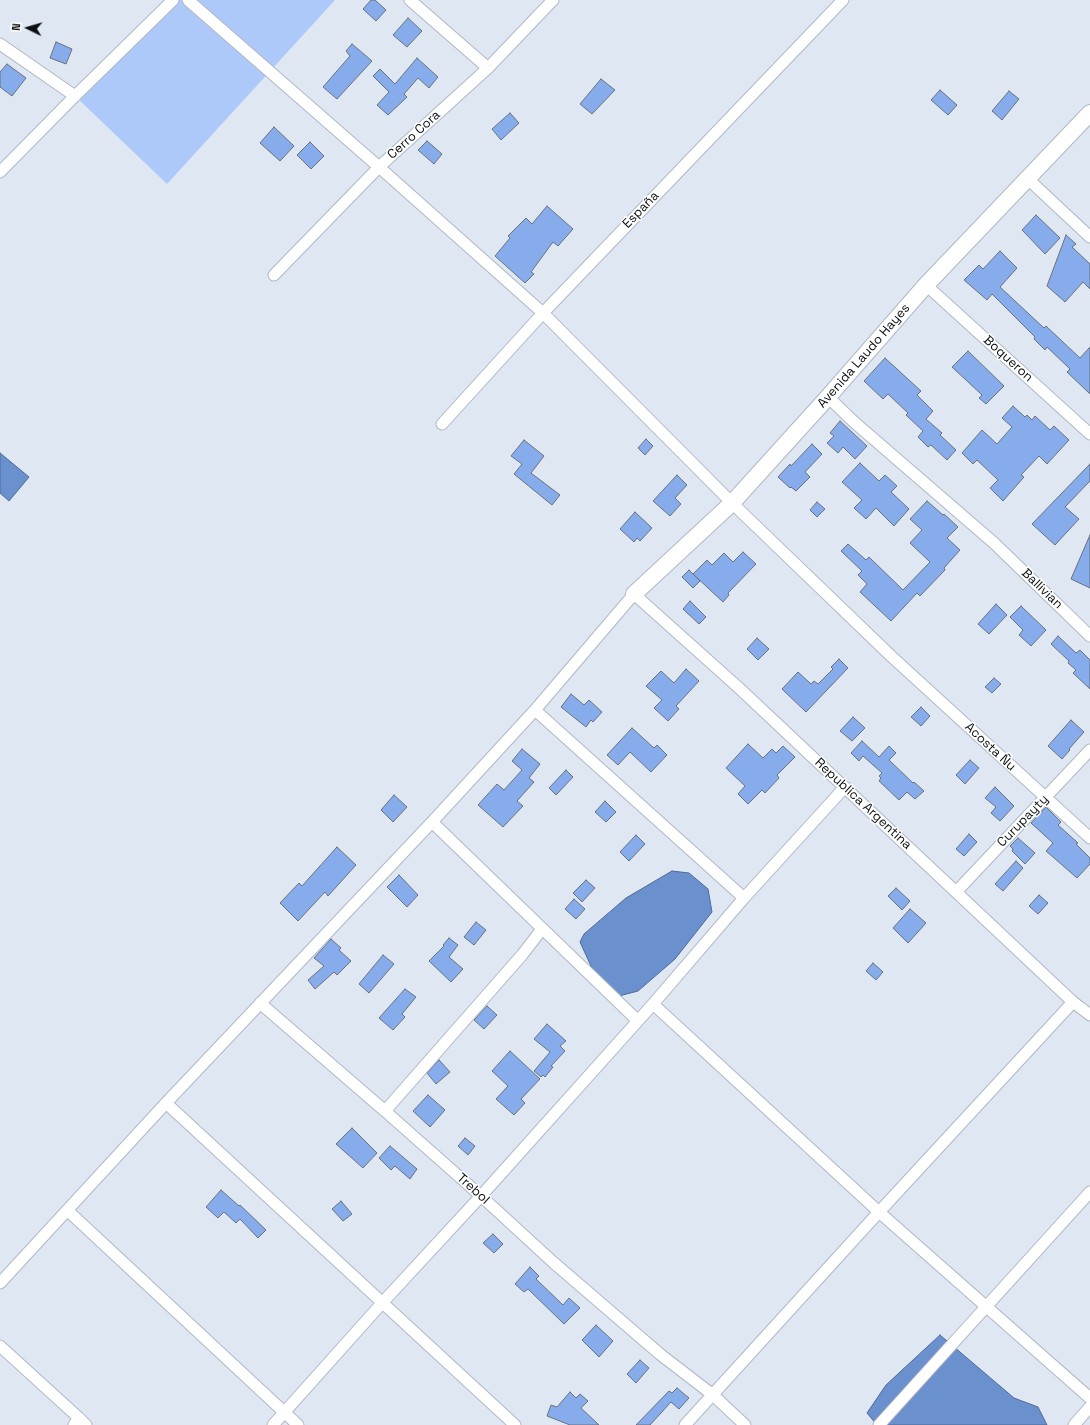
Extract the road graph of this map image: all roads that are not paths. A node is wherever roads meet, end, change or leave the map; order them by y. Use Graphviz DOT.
graph roads {
  1 [pos="173,0"];
  2 [pos="188,0"];
  3 [pos="410,0"];
  4 [pos="553,0"];
  5 [pos="843,0"];
  6 [pos="0,44"];
  7 [pos="488,68"];
  8 [pos="75,96"];
  9 [pos="1090,113"];
  10 [pos="379,167"];
  11 [pos="0,172"];
  12 [pos="1028,179"];
  13 [pos="1090,237"];
  14 [pos="274,275"];
  15 [pos="926,285"];
  16 [pos="543,313"];
  17 [pos="828,397"];
  18 [pos="442,424"];
  19 [pos="1090,434"];
  20 [pos="732,503"];
  21 [pos="634,594"];
  22 [pos="1090,636"];
  23 [pos="535,710"];
  24 [pos="1090,750"];
  25 [pos="845,787"];
  26 [pos="1046,798"];
  27 [pos="432,822"];
  28 [pos="1090,838"];
  29 [pos="956,892"];
  30 [pos="744,898"];
  31 [pos="542,929"];
  32 [pos="1073,1002"];
  33 [pos="260,1003"];
  34 [pos="652,1004"];
  35 [pos="1090,1016"];
  36 [pos="637,1020"];
  37 [pos="166,1103"];
  38 [pos="385,1111"];
  39 [pos="1090,1192"];
  40 [pos="481,1196"];
  41 [pos="67,1210"];
  42 [pos="879,1212"];
  43 [pos="0,1283"];
  44 [pos="383,1302"];
  45 [pos="986,1306"];
  46 [pos="0,1346"];
  47 [pos="713,1395"];
  48 [pos="1090,1398"];
  49 [pos="1090,1407"];
  50 [pos="285,1413"];
  51 [pos="80,1423"];
  52 [pos="273,1425"];
  53 [pos="298,1425"];
  54 [pos="515,1425"];
  55 [pos="685,1425"];
  56 [pos="744,1425"];
  57 [pos="879,1425"];
  58 [pos="1074,1425"];
  1 -- 8 [label="street"];
  2 -- 10 [label="street"];
  3 -- 7 [label="street"];
  4 -- 7 [label="street, Cerro Cora"];
  5 -- 16 [label="street, España"];
  6 -- 8 [label="street"];
  7 -- 10 [label="street, Cerro Cora"];
  8 -- 11 [label="street"];
  9 -- 12 [label="street, Avenida Laudo Hayes"];
  10 -- 14 [label="street"];
  10 -- 16 [label="street, Cerro Cora"];
  12 -- 13 [label="street"];
  12 -- 15 [label="street, Avenida Laudo Hayes"];
  15 -- 17 [label="street, Avenida Laudo Hayes"];
  15 -- 19 [label="street, Boqueron"];
  16 -- 18 [label="street, España"];
  16 -- 20 [label="street, Cerro Cora"];
  17 -- 20 [label="street, Avenida Laudo Hayes"];
  17 -- 22 [label="street, Ballivian"];
  20 -- 21 [label="street, Avenida Laudo Hayes"];
  20 -- 26 [label="street, Acosta Ñu"];
  21 -- 23 [label="street"];
  21 -- 25 [label="street, Republica Argentina"];
  23 -- 27 [label="street"];
  23 -- 30 [label="street"];
  24 -- 26 [label="street, Curupayty"];
  25 -- 29 [label="street, Republica Argentina"];
  25 -- 30 [label="street"];
  26 -- 28 [label="street, Acosta Ñu"];
  26 -- 29 [label="street, Curupayty"];
  27 -- 31 [label="street"];
  27 -- 33 [label="street"];
  29 -- 32 [label="street, Republica Argentina"];
  30 -- 34 [label="street"];
  31 -- 36 [label="street"];
  31 -- 38 [label="street"];
  32 -- 35 [label="street, Republica Argentina"];
  32 -- 42 [label="street"];
  33 -- 37 [label="street"];
  33 -- 38 [label="street, Trebol"];
  34 -- 36 [label="street"];
  34 -- 42 [label="street"];
  36 -- 40 [label="street"];
  37 -- 41 [label="street"];
  37 -- 44 [label="street"];
  38 -- 40 [label="street, Trebol"];
  39 -- 45 [label="street"];
  40 -- 44 [label="street"];
  40 -- 47 [label="street, Trebol"];
  41 -- 43 [label="street"];
  41 -- 50 [label="street"];
  42 -- 45 [label="street"];
  42 -- 47 [label="street"];
  44 -- 50 [label="street"];
  44 -- 54 [label="street"];
  45 -- 48 [label="street"];
  45 -- 57 [label="street"];
  46 -- 51 [label="street"];
  47 -- 55 [label="street"];
  47 -- 56 [label="street, Trebol"];
  49 -- 58 [label="street"];
  50 -- 52 [label="street"];
  50 -- 53 [label="street"];
}
